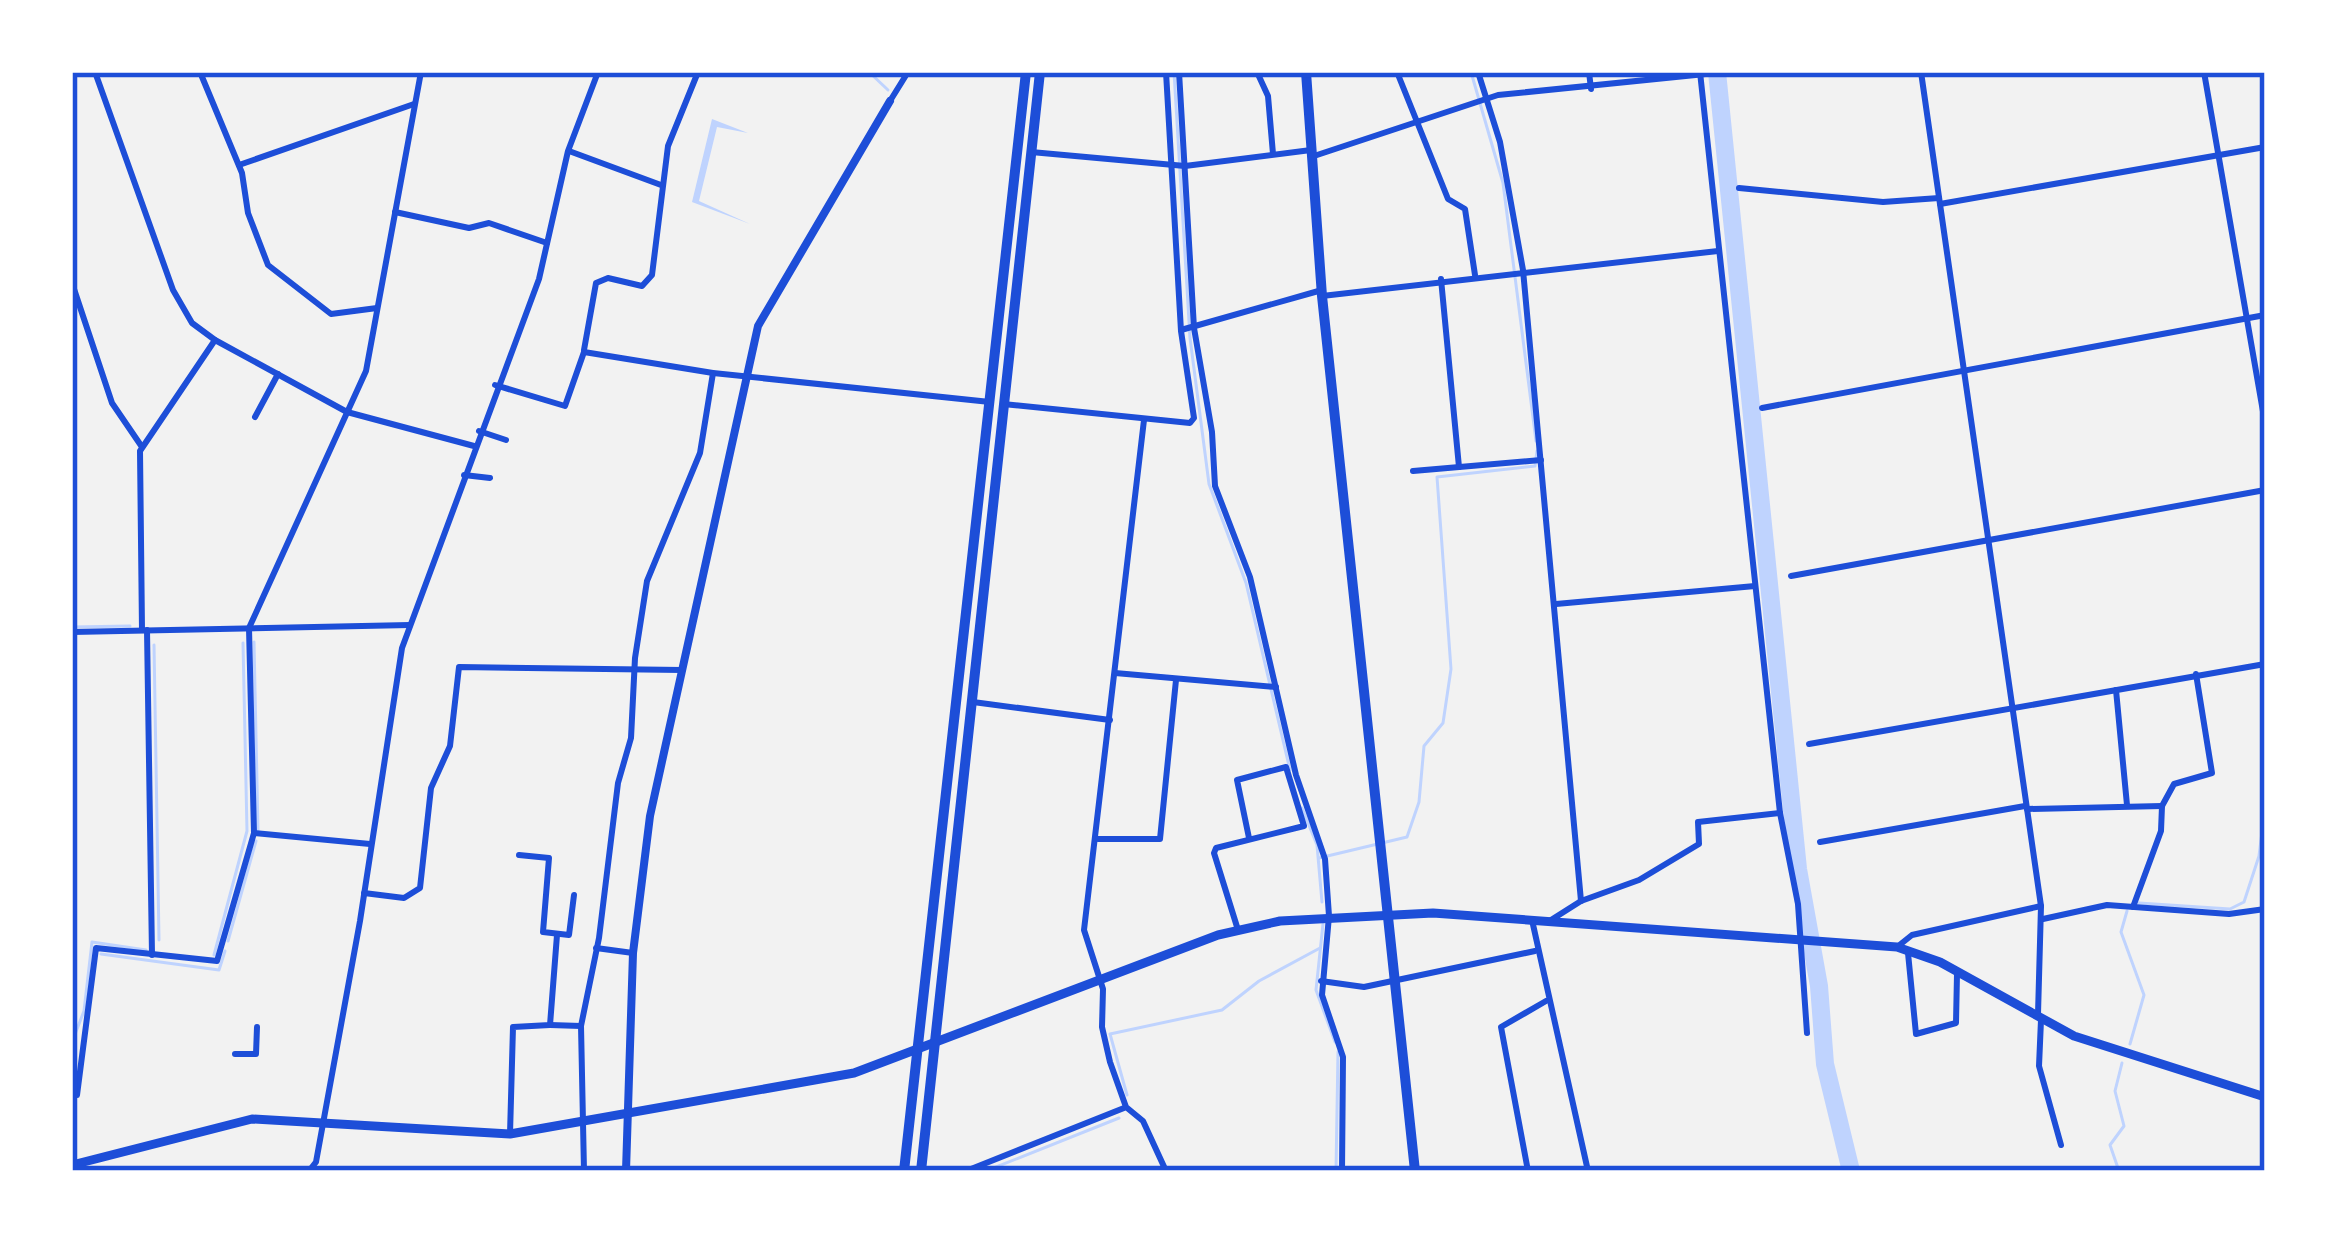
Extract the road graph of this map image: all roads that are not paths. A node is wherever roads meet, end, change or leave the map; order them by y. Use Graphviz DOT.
graph roads {
  1 [pos="95,72"];
  2 [pos="200,72"];
  3 [pos="421,72"];
  4 [pos="598,72"];
  5 [pos="698,72"];
  6 [pos="908,72"];
  7 [pos="1026,72"];
  8 [pos="1040,72"];
  9 [pos="1166,72"];
  10 [pos="1179,72"];
  11 [pos="1257,72"];
  12 [pos="1306,72"];
  13 [pos="1397,72"];
  14 [pos="1478,72"];
  15 [pos="1589,72"];
  16 [pos="1725,72"];
  17 [pos="1921,72"];
  18 [pos="2204,72"];
  19 [pos="1702,76"];
  20 [pos="1591,89"];
  21 [pos="1487,100"];
  22 [pos="890,101"];
  23 [pos="414,104"];
  24 [pos="1419,124"];
  25 [pos="2265,147"];
  26 [pos="568,151"];
  27 [pos="1031,152"];
  28 [pos="1311,154"];
  29 [pos="1273,155"];
  30 [pos="2218,155"];
  31 [pos="1169,164"];
  32 [pos="239,165"];
  33 [pos="1185,166"];
  34 [pos="662,185"];
  35 [pos="1738,188"];
  36 [pos="1940,201"];
  37 [pos="394,212"];
  38 [pos="547,243"];
  39 [pos="1718,251"];
  40 [pos="1523,271"];
  41 [pos="1475,275"];
  42 [pos="1442,279"];
  43 [pos="72,283"];
  44 [pos="1322,293"];
  45 [pos="377,308"];
  46 [pos="2265,315"];
  47 [pos="2246,318"];
  48 [pos="1194,328"];
  49 [pos="1181,331"];
  50 [pos="215,340"];
  51 [pos="584,352"];
  52 [pos="1964,370"];
  53 [pos="713,373"];
  54 [pos="278,374"];
  55 [pos="749,374"];
  56 [pos="495,385"];
  57 [pos="992,402"];
  58 [pos="1008,404"];
  59 [pos="1762,408"];
  60 [pos="347,412"];
  61 [pos="254,417"];
  62 [pos="1144,420"];
  63 [pos="2265,423"];
  64 [pos="479,430"];
  65 [pos="506,440"];
  66 [pos="474,446"];
  67 [pos="142,447"];
  68 [pos="1542,460"];
  69 [pos="1459,467"];
  70 [pos="1413,471"];
  71 [pos="464,476"];
  72 [pos="490,478"];
  73 [pos="2265,490"];
  74 [pos="1988,542"];
  75 [pos="1791,576"];
  76 [pos="1756,586"];
  77 [pos="1556,604"];
  78 [pos="410,625"];
  79 [pos="250,628"];
  80 [pos="144,630"];
  81 [pos="72,632"];
  82 [pos="2265,664"];
  83 [pos="636,667"];
  84 [pos="682,670"];
  85 [pos="1115,673"];
  86 [pos="2196,674"];
  87 [pos="1176,680"];
  88 [pos="1276,687"];
  89 [pos="2116,689"];
  90 [pos="973,703"];
  91 [pos="2011,708"];
  92 [pos="1110,720"];
  93 [pos="1809,744"];
  94 [pos="2127,806"];
  95 [pos="2162,806"];
  96 [pos="2026,808"];
  97 [pos="1304,811"];
  98 [pos="1780,813"];
  99 [pos="254,832"];
  100 [pos="1249,838"];
  101 [pos="1098,839"];
  102 [pos="1820,842"];
  103 [pos="371,844"];
  104 [pos="519,855"];
  105 [pos="364,893"];
  106 [pos="574,895"];
  107 [pos="1580,901"];
  108 [pos="2041,906"];
  109 [pos="2133,907"];
  110 [pos="2265,909"];
  111 [pos="1390,913"];
  112 [pos="1329,916"];
  113 [pos="2043,919"];
  114 [pos="1532,920"];
  115 [pos="1550,922"];
  116 [pos="1238,930"];
  117 [pos="556,935"];
  118 [pos="1800,937"];
  119 [pos="596,947"];
  120 [pos="1903,948"];
  121 [pos="1535,951"];
  122 [pos="633,953"];
  123 [pos="152,955"];
  124 [pos="1957,971"];
  125 [pos="1322,981"];
  126 [pos="1396,981"];
  127 [pos="1101,982"];
  128 [pos="2265,993"];
  129 [pos="1546,1000"];
  130 [pos="2265,1002"];
  131 [pos="2040,1019"];
  132 [pos="550,1025"];
  133 [pos="581,1026"];
  134 [pos="257,1027"];
  135 [pos="1807,1033"];
  136 [pos="937,1046"];
  137 [pos="75,1051"];
  138 [pos="920,1053"];
  139 [pos="235,1054"];
  140 [pos="76,1095"];
  141 [pos="2265,1097"];
  142 [pos="1126,1107"];
  143 [pos="626,1117"];
  144 [pos="322,1122"];
  145 [pos="579,1125"];
  146 [pos="510,1134"];
  147 [pos="2061,1145"];
  148 [pos="72,1165"];
  149 [pos="309,1171"];
  150 [pos="584,1171"];
  151 [pos="626,1171"];
  152 [pos="904,1171"];
  153 [pos="921,1171"];
  154 [pos="966,1171"];
  155 [pos="1166,1171"];
  156 [pos="1342,1171"];
  157 [pos="1415,1171"];
  158 [pos="1528,1171"];
  159 [pos="1588,1171"];
  1 -- 50 [label="street"];
  2 -- 32 [label="street"];
  3 -- 23 [label="street"];
  4 -- 26 [label="street"];
  5 -- 34 [label="street"];
  6 -- 22 [label="street"];
  7 -- 57 [label="main road"];
  8 -- 27 [label="main road"];
  9 -- 31 [label="street"];
  10 -- 33 [label="street"];
  11 -- 29 [label="street"];
  12 -- 28 [label="main road"];
  13 -- 24 [label="street"];
  14 -- 21 [label="street"];
  15 -- 20 [label="street"];
  16 -- 19 [label="street"];
  17 -- 36 [label="street"];
  18 -- 30 [label="street"];
  19 -- 20 [label="street"];
  19 -- 39 [label="street"];
  20 -- 21 [label="street"];
  21 -- 24 [label="street"];
  21 -- 40 [label="street"];
  22 -- 55 [label="street"];
  23 -- 32 [label="street"];
  23 -- 37 [label="street"];
  24 -- 28 [label="street"];
  24 -- 41 [label="street"];
  25 -- 30 [label="street"];
  26 -- 34 [label="street"];
  26 -- 38 [label="street"];
  27 -- 31 [label="street"];
  27 -- 58 [label="main road"];
  28 -- 29 [label="street"];
  28 -- 44 [label="main road"];
  29 -- 33 [label="street"];
  30 -- 36 [label="street"];
  30 -- 47 [label="street"];
  31 -- 33 [label="street"];
  31 -- 49 [label="street"];
  32 -- 45 [label="street"];
  33 -- 48 [label="street"];
  34 -- 51 [label="street"];
  35 -- 36 [label="street"];
  36 -- 52 [label="street"];
  37 -- 38 [label="street"];
  37 -- 45 [label="street"];
  38 -- 56 [label="street"];
  39 -- 40 [label="street"];
  39 -- 76 [label="street"];
  40 -- 41 [label="street"];
  40 -- 68 [label="street"];
  41 -- 42 [label="street"];
  42 -- 44 [label="street"];
  42 -- 69 [label="street"];
  43 -- 67 [label="street"];
  44 -- 48 [label="street"];
  44 -- 111 [label="main road"];
  45 -- 60 [label="street"];
  46 -- 47 [label="street"];
  47 -- 52 [label="street"];
  47 -- 63 [label="street"];
  48 -- 49 [label="street"];
  48 -- 88 [label="street"];
  49 -- 62 [label="street"];
  50 -- 54 [label="street"];
  50 -- 67 [label="street"];
  51 -- 53 [label="street"];
  51 -- 56 [label="street"];
  52 -- 59 [label="street"];
  52 -- 74 [label="street"];
  53 -- 55 [label="street"];
  53 -- 83 [label="street"];
  54 -- 60 [label="street"];
  54 -- 61 [label="street"];
  55 -- 57 [label="street"];
  55 -- 84 [label="street"];
  56 -- 64 [label="street"];
  57 -- 58 [label="street"];
  57 -- 138 [label="main road"];
  58 -- 62 [label="street"];
  58 -- 90 [label="main road"];
  60 -- 66 [label="street"];
  60 -- 79 [label="street"];
  62 -- 85 [label="street"];
  64 -- 65 [label="street"];
  64 -- 66 [label="street"];
  66 -- 71 [label="street"];
  67 -- 80 [label="street"];
  68 -- 69 [label="street"];
  68 -- 77 [label="street"];
  69 -- 70 [label="street"];
  71 -- 72 [label="street"];
  71 -- 78 [label="street"];
  73 -- 74 [label="street"];
  74 -- 75 [label="street"];
  74 -- 91 [label="street"];
  76 -- 77 [label="street"];
  76 -- 98 [label="street"];
  77 -- 107 [label="street"];
  78 -- 79 [label="street"];
  78 -- 103 [label="street"];
  79 -- 80 [label="street"];
  79 -- 99 [label="street"];
  80 -- 81 [label="street"];
  80 -- 123 [label="street"];
  82 -- 86 [label="street"];
  83 -- 84 [label="street"];
  83 -- 105 [label="street"];
  83 -- 119 [label="street"];
  84 -- 122 [label="street"];
  85 -- 87 [label="street"];
  85 -- 92 [label="street"];
  86 -- 89 [label="street"];
  86 -- 95 [label="street"];
  87 -- 88 [label="street"];
  87 -- 101 [label="street"];
  88 -- 97 [label="street"];
  89 -- 91 [label="street"];
  89 -- 94 [label="street"];
  90 -- 92 [label="street"];
  90 -- 136 [label="main road"];
  91 -- 93 [label="street"];
  91 -- 96 [label="street"];
  92 -- 101 [label="street"];
  94 -- 95 [label="street"];
  94 -- 96 [label="street"];
  95 -- 109 [label="street"];
  96 -- 102 [label="street"];
  96 -- 108 [label="street"];
  97 -- 100 [label="street"];
  97 -- 100 [label="street"];
  97 -- 112 [label="street"];
  98 -- 107 [label="street"];
  98 -- 118 [label="street"];
  99 -- 103 [label="street"];
  99 -- 123 [label="street"];
  100 -- 116 [label="street"];
  101 -- 127 [label="street"];
  103 -- 105 [label="street"];
  104 -- 117 [label="street"];
  105 -- 144 [label="street"];
  106 -- 117 [label="street"];
  107 -- 115 [label="street"];
  108 -- 113 [label="street"];
  108 -- 120 [label="street"];
  109 -- 110 [label="street"];
  109 -- 113 [label="street"];
  111 -- 112 [label="main road"];
  111 -- 114 [label="main road"];
  111 -- 126 [label="main road"];
  112 -- 116 [label="main road"];
  112 -- 125 [label="street"];
  113 -- 131 [label="street"];
  114 -- 115 [label="main road"];
  114 -- 121 [label="street"];
  115 -- 118 [label="main road"];
  116 -- 127 [label="main road"];
  117 -- 132 [label="street"];
  118 -- 120 [label="main road"];
  118 -- 135 [label="street"];
  119 -- 122 [label="street"];
  119 -- 133 [label="street"];
  120 -- 124 [label="main road"];
  120 -- 124 [label="street"];
  121 -- 126 [label="street"];
  121 -- 129 [label="street"];
  122 -- 143 [label="street"];
  123 -- 137 [label="street"];
  124 -- 131 [label="main road"];
  125 -- 126 [label="street"];
  125 -- 156 [label="street"];
  126 -- 157 [label="main road"];
  127 -- 136 [label="main road"];
  127 -- 142 [label="street"];
  128 -- 130 [label="street"];
  129 -- 158 [label="street"];
  129 -- 159 [label="street"];
  131 -- 141 [label="main road"];
  131 -- 147 [label="street"];
  132 -- 133 [label="street"];
  132 -- 146 [label="street"];
  133 -- 145 [label="street"];
  134 -- 139 [label="street"];
  136 -- 138 [label="main road"];
  136 -- 153 [label="main road"];
  137 -- 140 [label="street"];
  138 -- 143 [label="main road"];
  138 -- 152 [label="main road"];
  142 -- 154 [label="street"];
  142 -- 155 [label="street"];
  143 -- 145 [label="main road"];
  143 -- 151 [label="street"];
  144 -- 146 [label="main road"];
  144 -- 148 [label="main road"];
  144 -- 149 [label="street"];
  145 -- 146 [label="main road"];
  145 -- 150 [label="street"];
}
